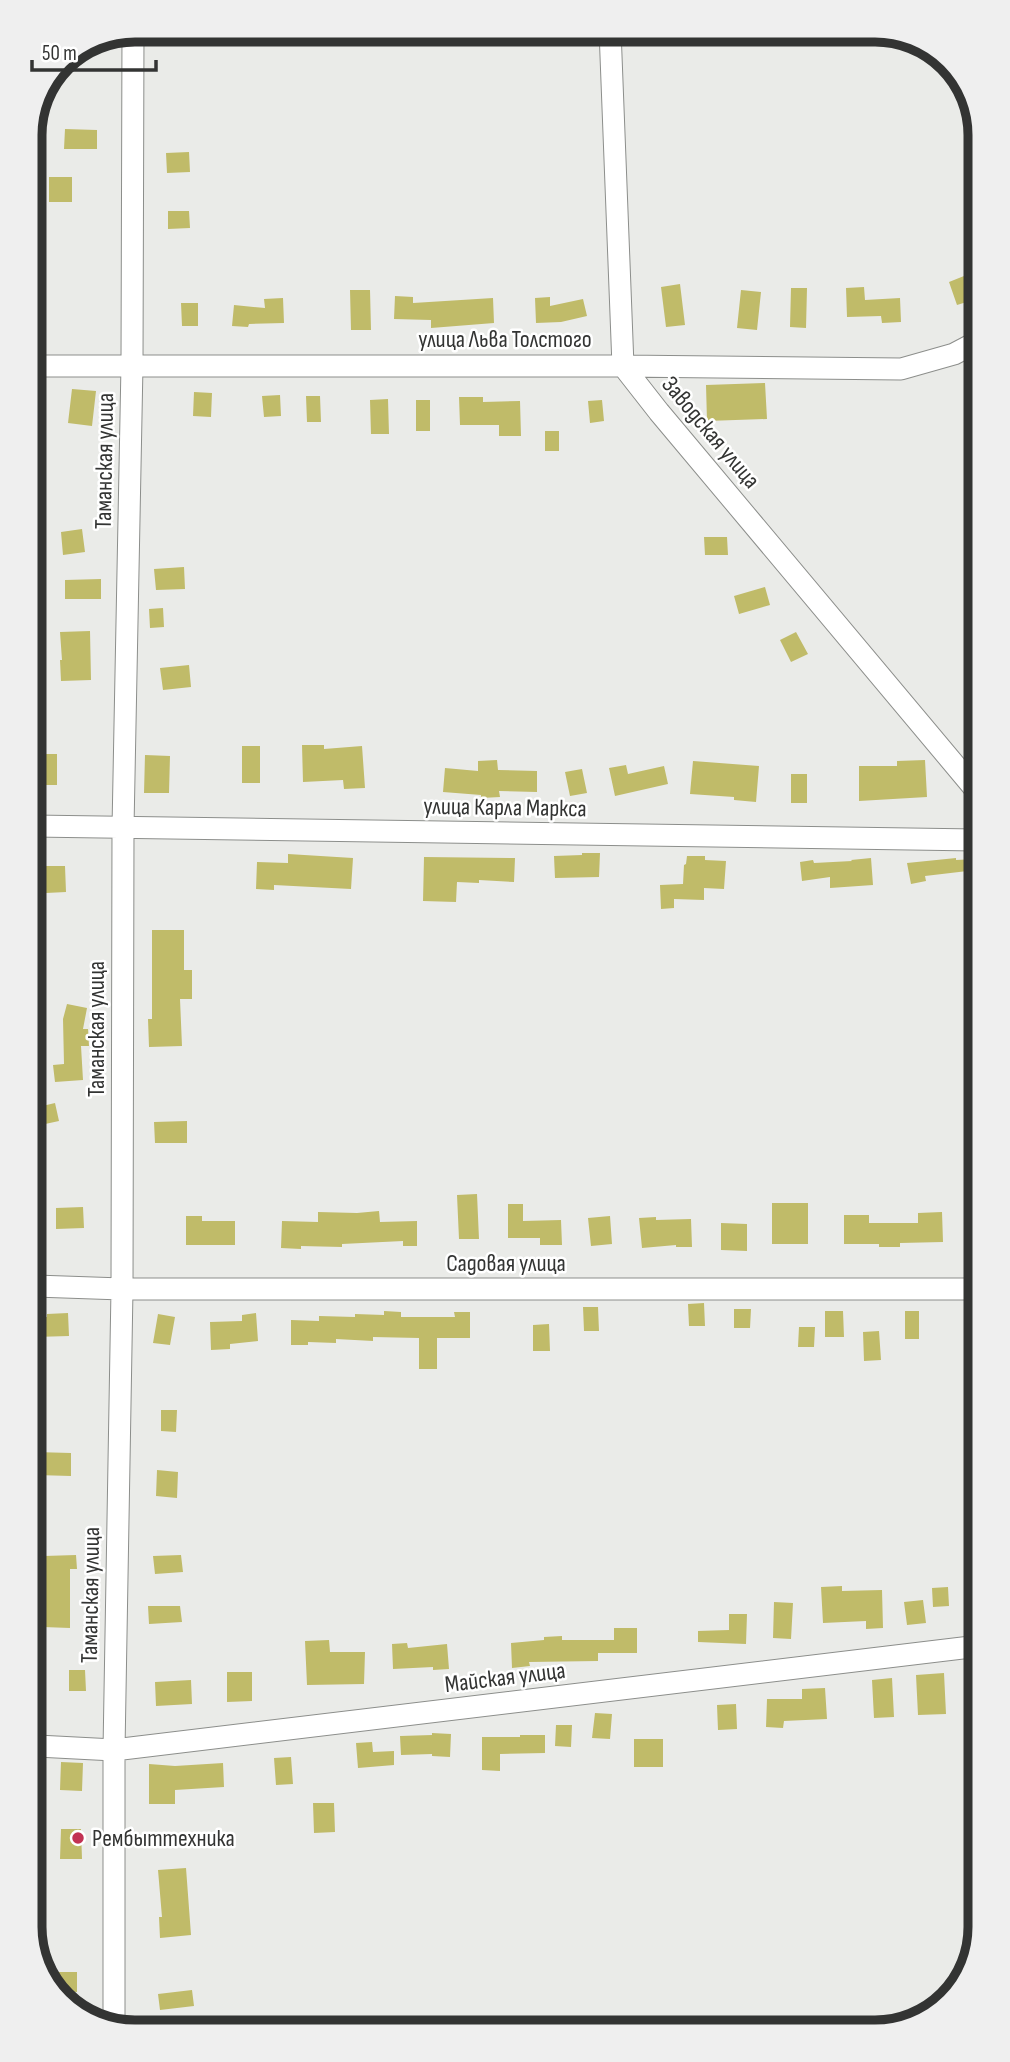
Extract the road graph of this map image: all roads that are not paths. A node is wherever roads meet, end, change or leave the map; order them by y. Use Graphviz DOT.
graph roads {
  1 [pos="133,42"];
  2 [pos="610,42"];
  3 [pos="968,347"];
  4 [pos="132,365"];
  5 [pos="42,366"];
  6 [pos="623,366"];
  7 [pos="968,781"];
  8 [pos="42,826"];
  9 [pos="123,828"];
  10 [pos="968,840"];
  11 [pos="42,1286"];
  12 [pos="122,1289"];
  13 [pos="968,1289"];
  14 [pos="968,1647"];
  15 [pos="42,1746"];
  16 [pos="114,1751"];
  17 [pos="114,2017"];
  1 -- 4 [label="street, Таманская улица"];
  2 -- 6 [label="street"];
  3 -- 6 [label="street, улица Льва Толстого"];
  4 -- 5 [label="street, улица Льва Толстого"];
  4 -- 6 [label="street, улица Льва Толстого"];
  4 -- 9 [label="street, Таманская улица"];
  6 -- 7 [label="street, Заводская улица"];
  8 -- 9 [label="street, улица Карла Маркса"];
  9 -- 10 [label="street, улица Карла Маркса"];
  9 -- 12 [label="street, Таманская улица"];
  11 -- 12 [label="street, Садовая улица"];
  12 -- 13 [label="street, Садовая улица"];
  12 -- 16 [label="street, Таманская улица"];
  14 -- 16 [label="street, Майская улица"];
  15 -- 16 [label="street, Майская улица"];
  16 -- 17 [label="street, Таманская улица"];
}
